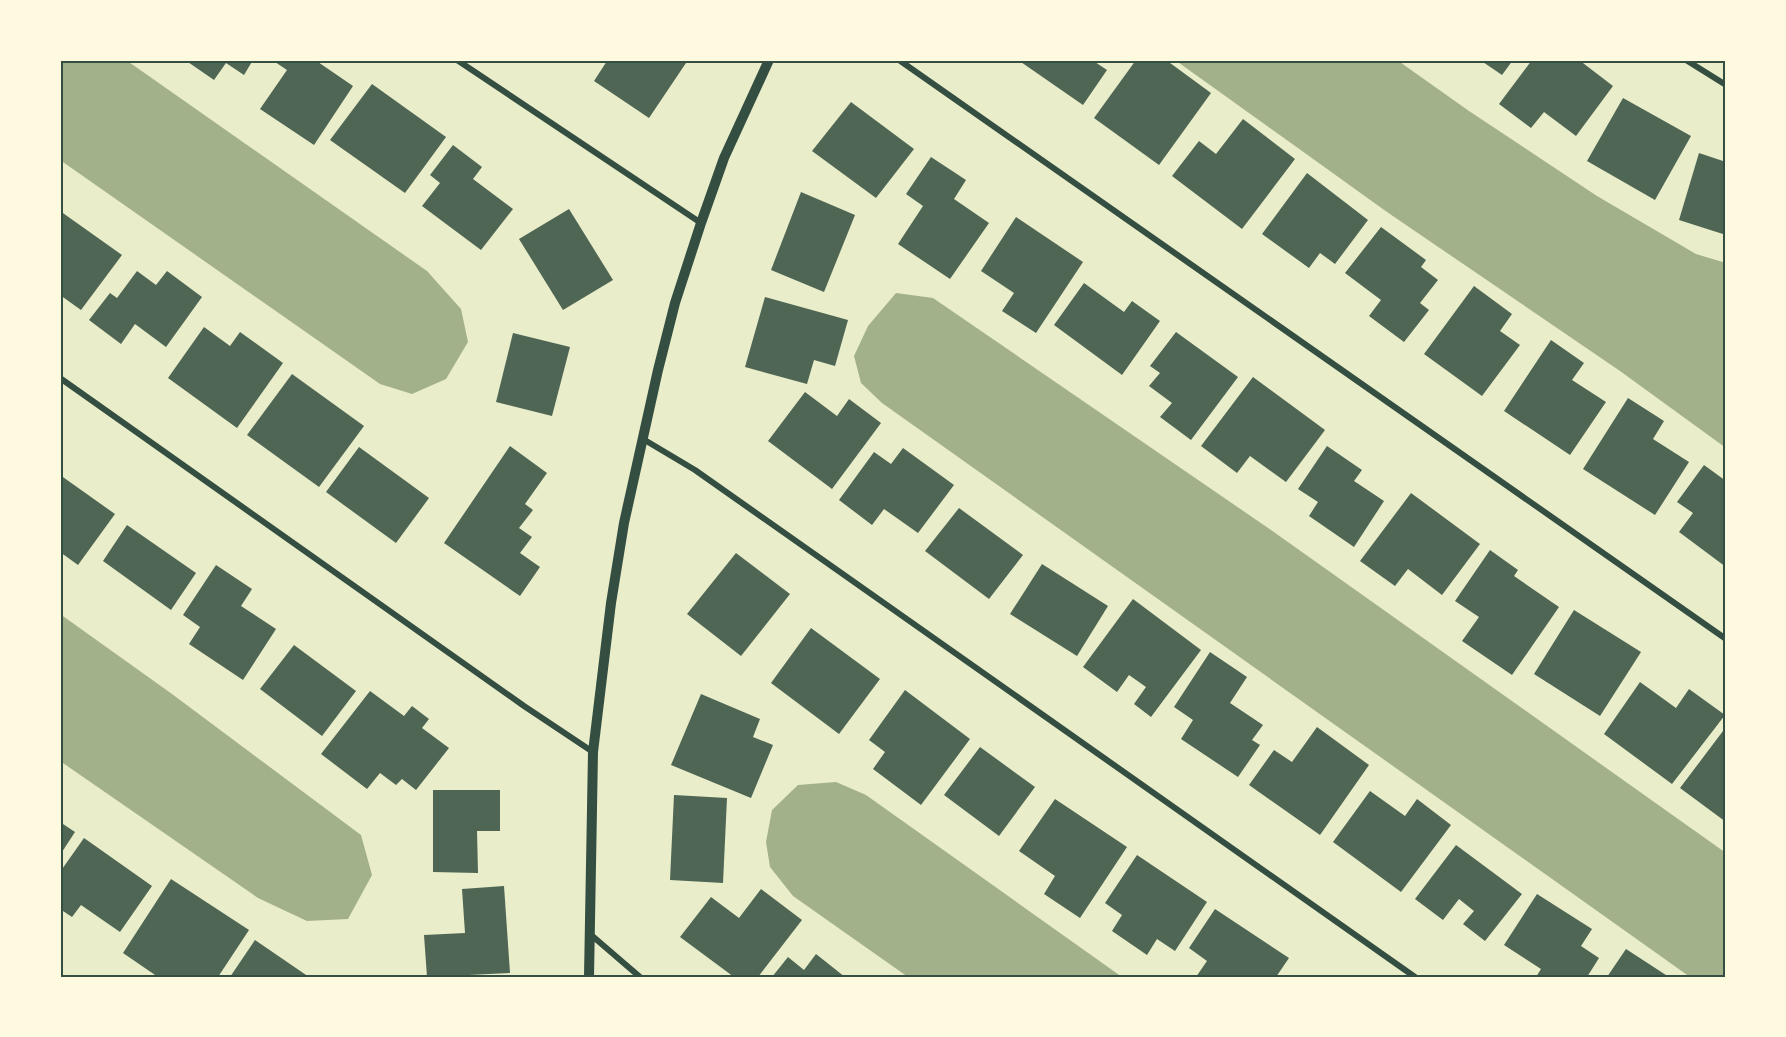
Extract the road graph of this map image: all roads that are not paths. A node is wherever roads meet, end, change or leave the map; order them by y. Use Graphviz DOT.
graph roads {
  1 [pos="457,60"];
  2 [pos="769,60"];
  3 [pos="899,60"];
  4 [pos="1686,60"];
  5 [pos="1726,85"];
  6 [pos="700,223"];
  7 [pos="60,378"];
  8 [pos="643,439"];
  9 [pos="1726,639"];
  10 [pos="593,752"];
  11 [pos="589,933"];
  12 [pos="589,977"];
  13 [pos="640,977"];
  14 [pos="1415,977"];
  1 -- 6 [label="street"];
  2 -- 6 [label="street"];
  3 -- 9 [label="street"];
  4 -- 5 [label="street"];
  6 -- 8 [label="street"];
  7 -- 10 [label="street"];
  8 -- 10 [label="street"];
  8 -- 14 [label="street"];
  10 -- 11 [label="street"];
  11 -- 12 [label="street"];
  11 -- 13 [label="street"];
}
